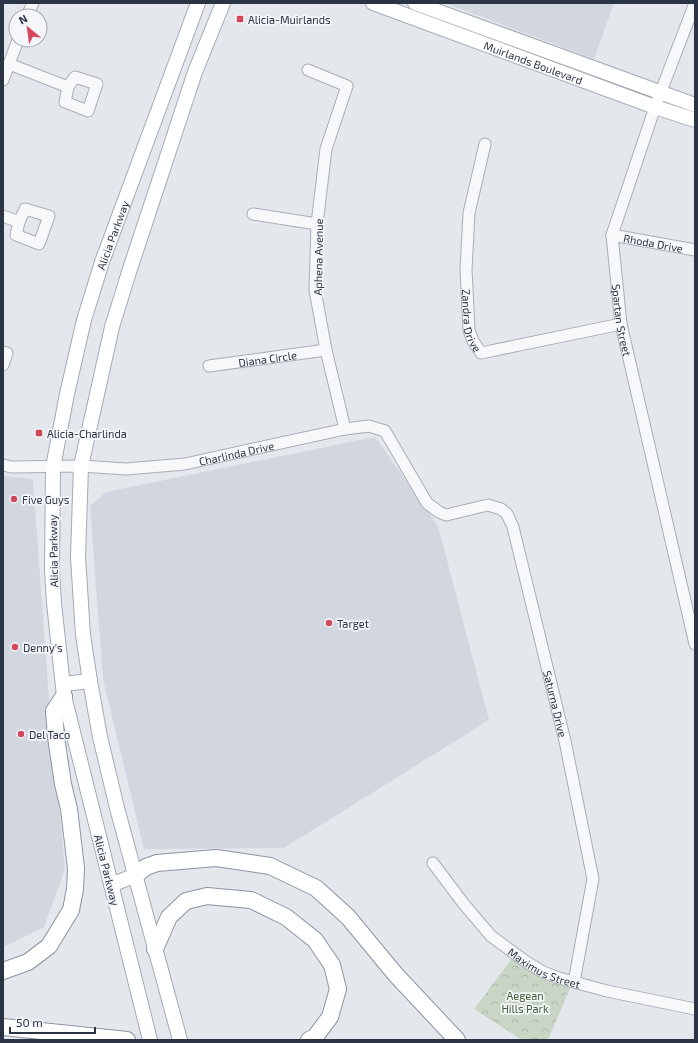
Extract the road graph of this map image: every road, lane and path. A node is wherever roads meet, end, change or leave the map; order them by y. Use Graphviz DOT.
graph roads {
  1 [pos="198,3"];
  2 [pos="223,3"];
  3 [pos="373,3"];
  4 [pos="415,3"];
  5 [pos="694,7"];
  6 [pos="15,48"];
  7 [pos="9,64"];
  8 [pos="308,70"];
  9 [pos="3,80"];
  10 [pos="68,87"];
  11 [pos="661,94"];
  12 [pos="695,105"];
  13 [pos="655,107"];
  14 [pos="695,120"];
  15 [pos="485,144"];
  16 [pos="253,214"];
  17 [pos="3,216"];
  18 [pos="19,222"];
  19 [pos="317,224"];
  20 [pos="612,235"];
  21 [pos="695,250"];
  22 [pos="621,324"];
  23 [pos="326,350"];
  24 [pos="3,352"];
  25 [pos="3,365"];
  26 [pos="209,366"];
  27 [pos="346,429"];
  28 [pos="3,466"];
  29 [pos="81,466"];
  30 [pos="53,467"];
  31 [pos="427,502"];
  32 [pos="690,604"];
  33 [pos="695,644"];
  34 [pos="90,681"];
  35 [pos="64,690"];
  36 [pos="433,863"];
  37 [pos="141,871"];
  38 [pos="111,886"];
  39 [pos="155,949"];
  40 [pos="3,971"];
  41 [pos="574,982"];
  42 [pos="695,1008"];
  43 [pos="3,1027"];
  44 [pos="148,1034"];
  45 [pos="178,1037"];
  46 [pos="127,1040"];
  47 [pos="310,1040"];
  48 [pos="457,1040"];
  1 -- 30 [label="main road, Alicia Parkway"];
  2 -- 29 [label="main road"];
  3 -- 13 [label="main road, Muirlands Boulevard"];
  4 -- 11 [label="main road, Muirlands Boulevard"];
  5 -- 11 [label="street, Spartan Street"];
  6 -- 7 [label="street"];
  7 -- 9 [label="street"];
  7 -- 10 [label="street"];
  8 -- 19 [label="street, Aphena Avenue"];
  11 -- 12 [label="main road, Muirlands Boulevard"];
  11 -- 13 [label="street, Spartan Street"];
  13 -- 14 [label="main road, Muirlands Boulevard"];
  13 -- 20 [label="street, Spartan Street"];
  15 -- 22 [label="street, Zandra Drive"];
  16 -- 19 [label="street"];
  17 -- 18 [label="street"];
  19 -- 23 [label="street, Aphena Avenue"];
  20 -- 21 [label="street, Rhoda Drive"];
  20 -- 22 [label="street, Spartan Street"];
  22 -- 32 [label="street, Spartan Street"];
  23 -- 26 [label="street, Diana Circle"];
  23 -- 27 [label="street, Aphena Avenue"];
  24 -- 25 [label="street"];
  27 -- 29 [label="street, Charlinda Drive"];
  27 -- 31 [label="street, Charlinda Drive"];
  28 -- 30 [label="street, Charlinda Drive"];
  29 -- 30 [label="street, Charlinda Drive"];
  29 -- 34 [label="main road"];
  30 -- 35 [label="main road, Alicia Parkway"];
  31 -- 41 [label="street, Saturna Drive"];
  32 -- 33 [label="street, Spartan Street"];
  34 -- 35 [label="main road"];
  34 -- 37 [label="main road"];
  35 -- 38 [label="main road, Alicia Parkway"];
  35 -- 40 [label="highway"];
  36 -- 41 [label="street, Maximus Street"];
  37 -- 38 [label="main road"];
  37 -- 39 [label="main road"];
  37 -- 48 [label="highway"];
  38 -- 44 [label="main road, Alicia Parkway"];
  39 -- 45 [label="main road"];
  39 -- 47 [label="highway"];
  41 -- 42 [label="street, Maximus Street"];
  43 -- 46 [label="highway"];
}
